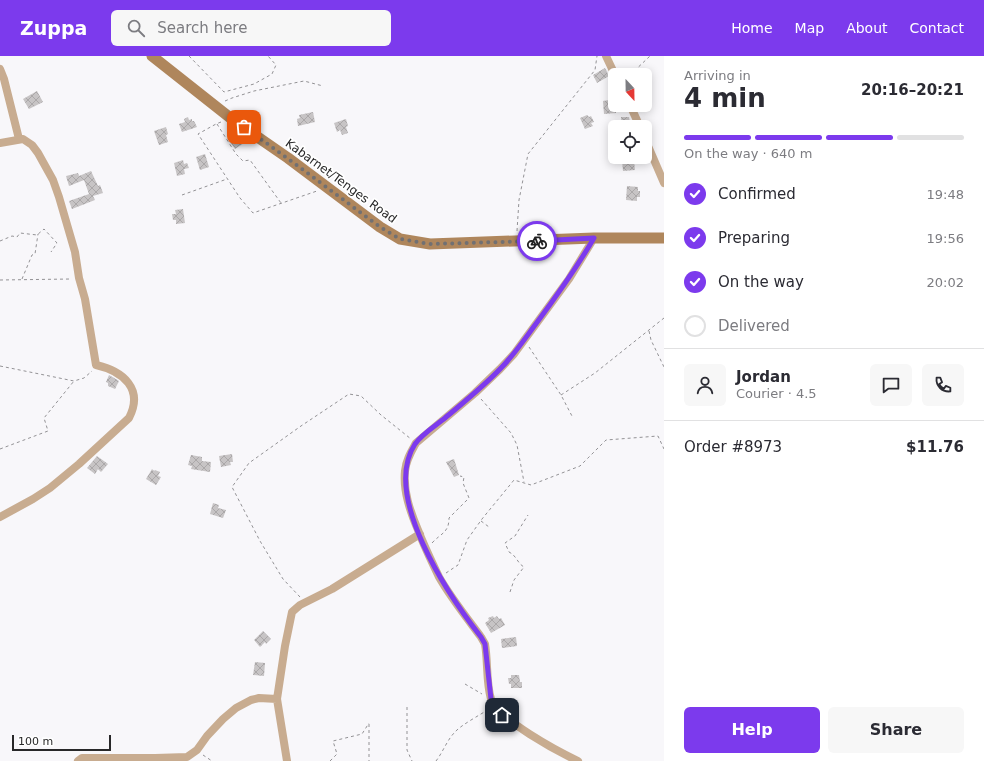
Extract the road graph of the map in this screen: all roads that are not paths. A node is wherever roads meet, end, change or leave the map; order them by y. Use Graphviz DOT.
graph roads {
  1 [pos="152,56"];
  2 [pos="606,56"];
  3 [pos="612,68"];
  4 [pos="0,69"];
  5 [pos="19,139"];
  6 [pos="0,144"];
  7 [pos="652,155"];
  8 [pos="664,183"];
  9 [pos="594,238"];
  10 [pos="664,238"];
  11 [pos="0,517"];
  12 [pos="420,534"];
  13 [pos="277,698"];
  14 [pos="78,761"];
  15 [pos="287,761"];
  16 [pos="578,761"];
  1 -- 9 [label="street, Kabarnet/Tenges Road"];
  2 -- 3 [label="street"];
  4 -- 5 [label="street"];
  5 -- 6 [label="street"];
  5 -- 11 [label="street"];
  7 -- 8 [label="street"];
  9 -- 10 [label="street, Kabarnet/Tenges Road"];
  9 -- 12 [label="street"];
  12 -- 13 [label="street"];
  12 -- 16 [label="street"];
  13 -- 14 [label="street"];
  13 -- 15 [label="street"];
}
